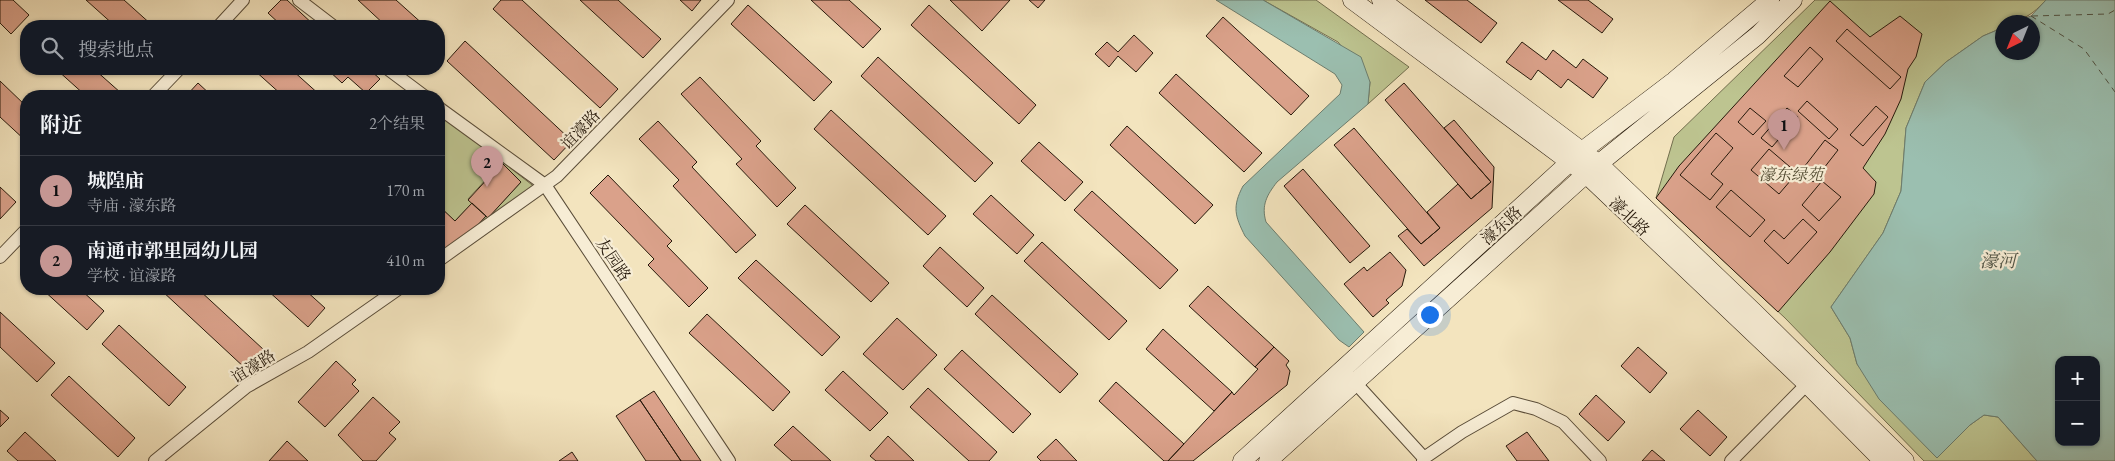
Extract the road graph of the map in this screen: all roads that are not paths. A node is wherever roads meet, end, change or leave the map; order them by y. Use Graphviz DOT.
graph roads {
  1 [pos="243,0"];
  2 [pos="299,0"];
  3 [pos="728,0"];
  4 [pos="1352,0"];
  5 [pos="1381,0"];
  6 [pos="1770,0"];
  7 [pos="1794,0"];
  8 [pos="224,20"];
  9 [pos="325,20"];
  10 [pos="173,75"];
  11 [pos="396,75"];
  12 [pos="159,90"];
  13 [pos="416,90"];
  14 [pos="445,112"];
  15 [pos="1576,156"];
  16 [pos="1592,169"];
  17 [pos="545,185"];
  18 [pos="20,236"];
  19 [pos="445,256"];
  20 [pos="0,257"];
  21 [pos="389,295"];
  22 [pos="1348,376"];
  23 [pos="1807,384"];
  24 [pos="1424,459"];
  25 [pos="155,461"];
  26 [pos="729,461"];
  27 [pos="1242,461"];
  28 [pos="1268,461"];
  29 [pos="1600,461"];
  30 [pos="1731,461"];
  31 [pos="1883,461"];
  32 [pos="1905,461"];
  1 -- 8 [label="street"];
  2 -- 9 [label="street"];
  3 -- 17 [label="street, 谊濠路"];
  4 -- 15 [label="street, 濠北路"];
  5 -- 15 [label="street, 濠北路"];
  6 -- 15 [label="street, 濠东路"];
  7 -- 16 [label="street, 濠东路"];
  10 -- 12 [label="street"];
  11 -- 13 [label="street"];
  14 -- 17 [label="street, 友园路"];
  15 -- 16 [label="street, 濠北路"];
  15 -- 22 [label="street, 濠东路"];
  16 -- 22 [label="street, 濠东路"];
  16 -- 23 [label="street, 濠北路"];
  16 -- 32 [label="street, 濠北路"];
  17 -- 19 [label="street, 谊濠路"];
  17 -- 26 [label="street, 友园路"];
  18 -- 20 [label="street"];
  21 -- 25 [label="street, 谊濠路"];
  22 -- 24 [label="street"];
  22 -- 27 [label="street, 濠东路"];
  22 -- 28 [label="street, 濠东路"];
  23 -- 30 [label="street"];
  23 -- 31 [label="street, 濠北路"];
  24 -- 29 [label="street"];
}
